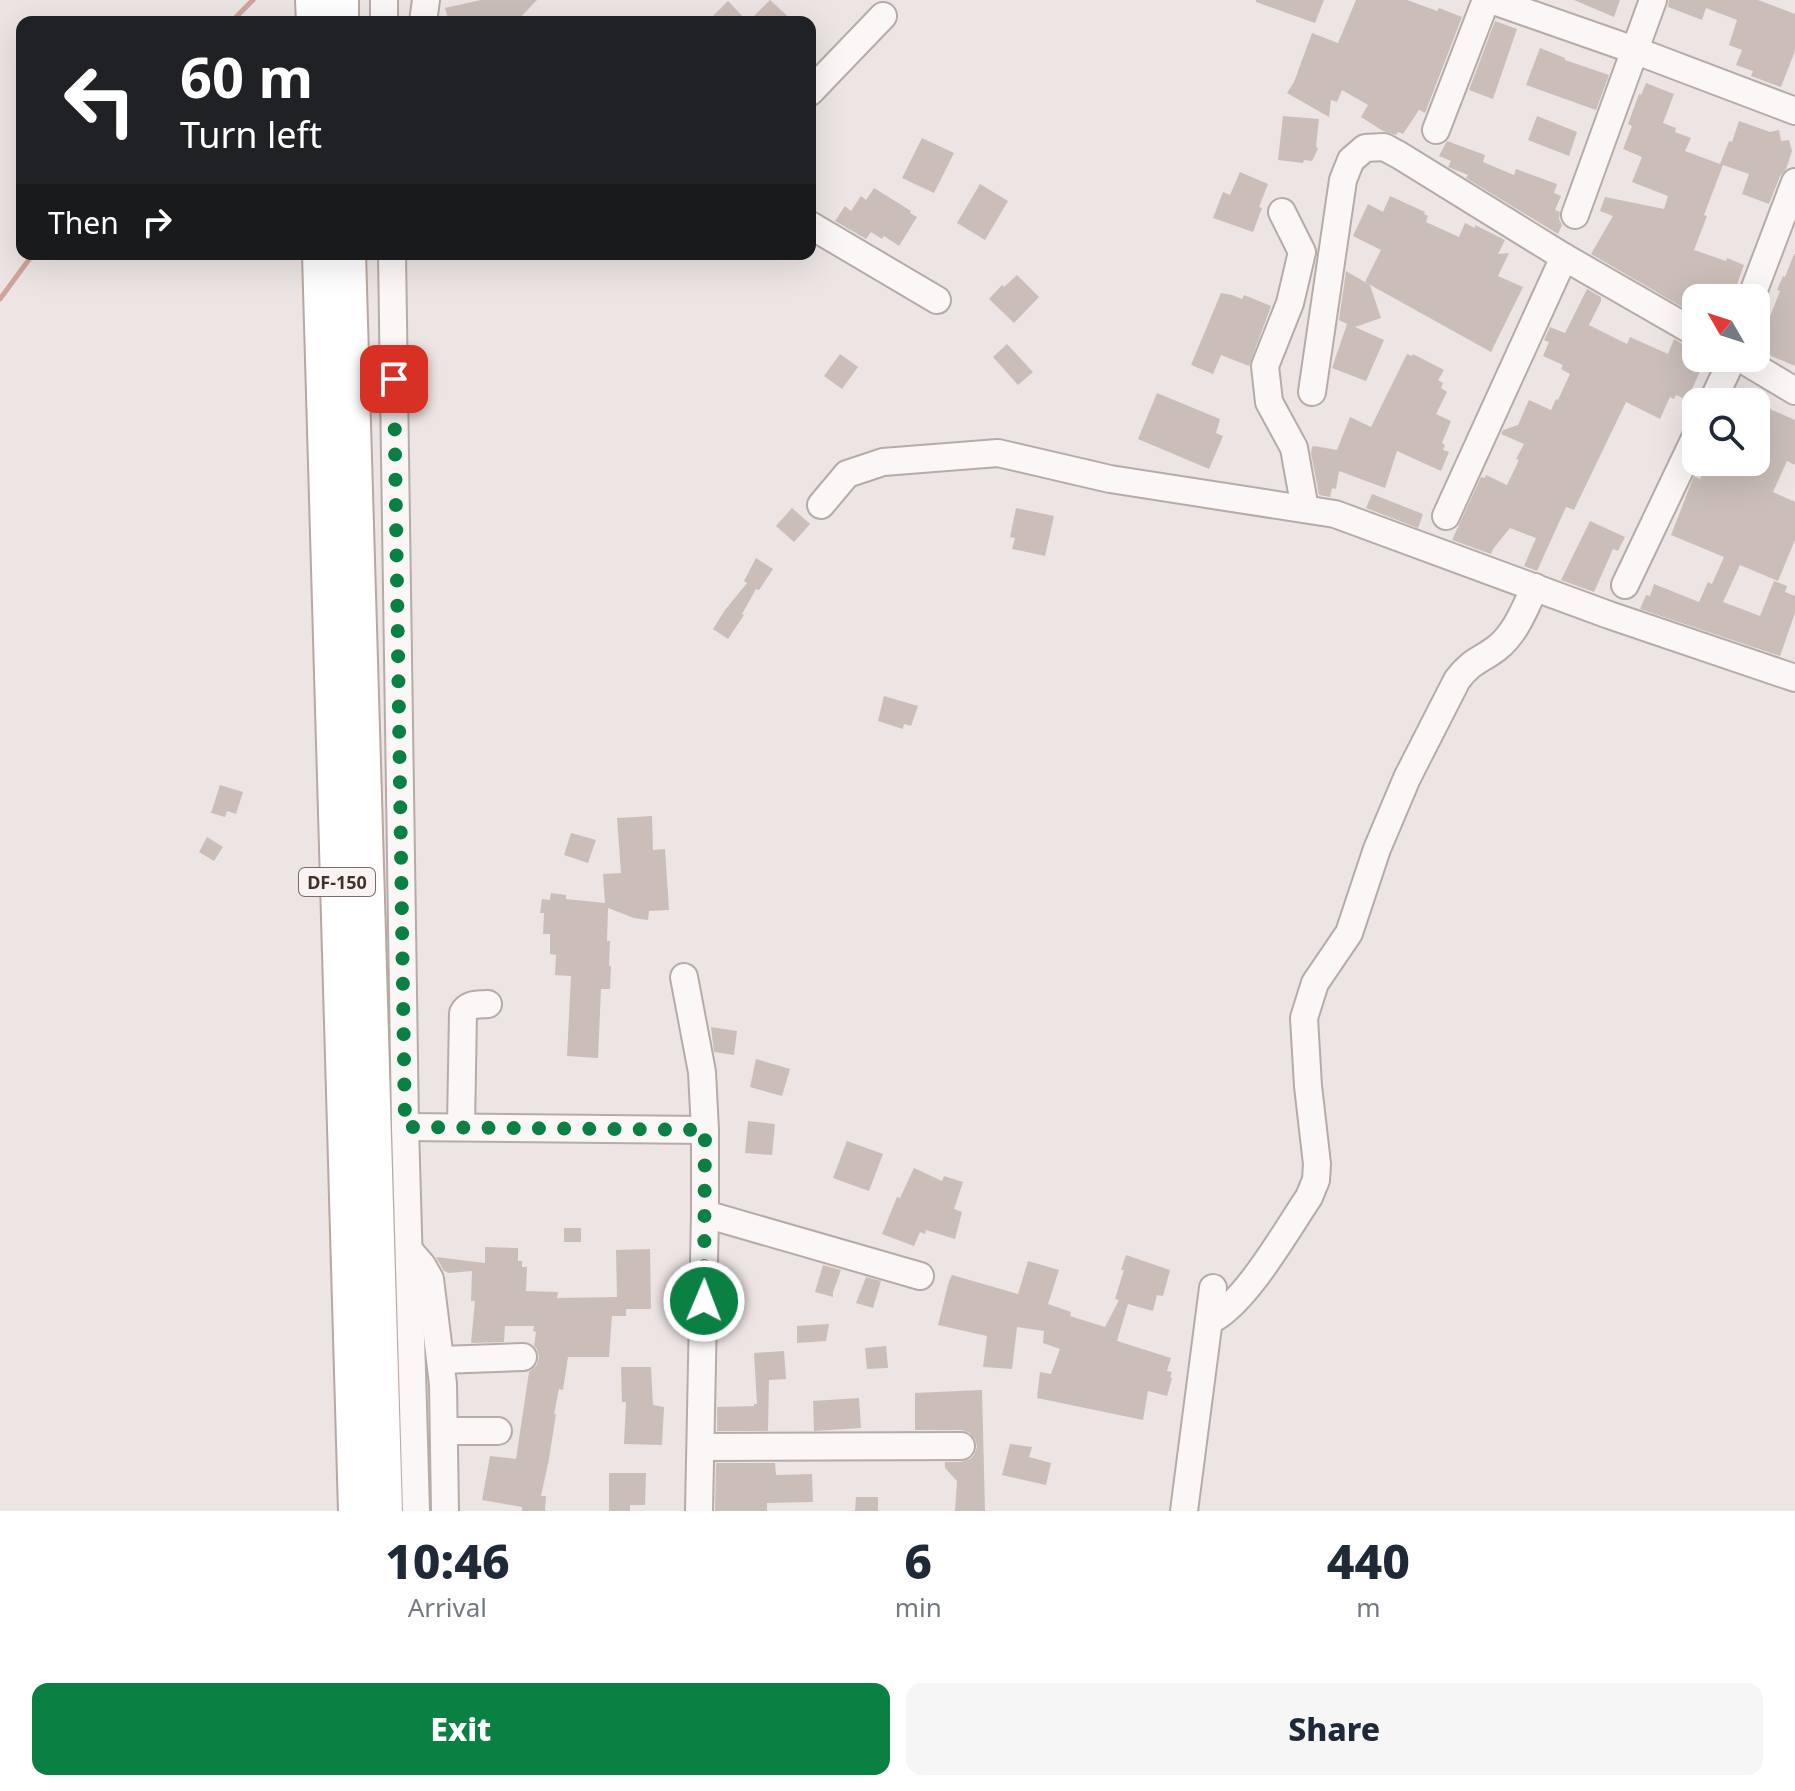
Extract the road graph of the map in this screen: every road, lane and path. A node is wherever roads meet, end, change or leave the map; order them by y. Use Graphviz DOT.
graph roads {
  1 [pos="1489,0"];
  2 [pos="1653,0"];
  3 [pos="1532,7"];
  4 [pos="883,16"];
  5 [pos="1634,50"];
  6 [pos="816,86"];
  7 [pos="1795,111"];
  8 [pos="1436,130"];
  9 [pos="1795,182"];
  10 [pos="1282,212"];
  11 [pos="1575,215"];
  12 [pos="816,229"];
  13 [pos="1564,257"];
  14 [pos="319,260"];
  15 [pos="349,260"];
  16 [pos="392,260"];
  17 [pos="1756,284"];
  18 [pos="937,300"];
  19 [pos="1682,325"];
  20 [pos="1763,372"];
  21 [pos="1795,391"];
  22 [pos="1312,392"];
  23 [pos="1682,465"];
  24 [pos="821,505"];
  25 [pos="1305,509"];
  26 [pos="1446,516"];
  27 [pos="1625,585"];
  28 [pos="1535,587"];
  29 [pos="1795,678"];
  30 [pos="684,977"];
  31 [pos="488,1004"];
  32 [pos="461,1126"];
  33 [pos="405,1127"];
  34 [pos="705,1130"];
  35 [pos="705,1214"];
  36 [pos="409,1250"];
  37 [pos="920,1276"];
  38 [pos="1213,1288"];
  39 [pos="1209,1321"];
  40 [pos="523,1357"];
  41 [pos="442,1372"];
  42 [pos="413,1383"];
  43 [pos="444,1431"];
  44 [pos="498,1431"];
  45 [pos="961,1446"];
  46 [pos="701,1447"];
  47 [pos="355,1511"];
  48 [pos="386,1511"];
  49 [pos="416,1511"];
  50 [pos="445,1511"];
  51 [pos="699,1511"];
  52 [pos="1184,1511"];
  1 -- 3 [label="street"];
  1 -- 8 [label="street"];
  2 -- 5 [label="street"];
  3 -- 5 [label="street"];
  4 -- 6 [label="street"];
  5 -- 7 [label="street"];
  5 -- 11 [label="street"];
  9 -- 17 [label="street"];
  10 -- 25 [label="street"];
  12 -- 18 [label="street"];
  13 -- 19 [label="street"];
  13 -- 22 [label="street"];
  13 -- 26 [label="street"];
  14 -- 47 [label="main road, DF-150"];
  15 -- 48 [label="main road, DF-150"];
  16 -- 33 [label="street"];
  20 -- 21 [label="street"];
  23 -- 27 [label="street"];
  24 -- 25 [label="street"];
  25 -- 28 [label="street"];
  28 -- 29 [label="street"];
  28 -- 39 [label="street"];
  30 -- 34 [label="street"];
  31 -- 32 [label="street"];
  32 -- 33 [label="street"];
  32 -- 34 [label="street"];
  33 -- 36 [label="street"];
  34 -- 35 [label="street"];
  35 -- 37 [label="street"];
  35 -- 46 [label="street"];
  36 -- 41 [label="street"];
  36 -- 42 [label="street"];
  38 -- 39 [label="street"];
  39 -- 52 [label="street"];
  40 -- 41 [label="street"];
  41 -- 42 [label="street"];
  41 -- 43 [label="street"];
  42 -- 49 [label="street"];
  43 -- 44 [label="street"];
  43 -- 50 [label="street"];
  45 -- 46 [label="street"];
  46 -- 51 [label="street"];
}
